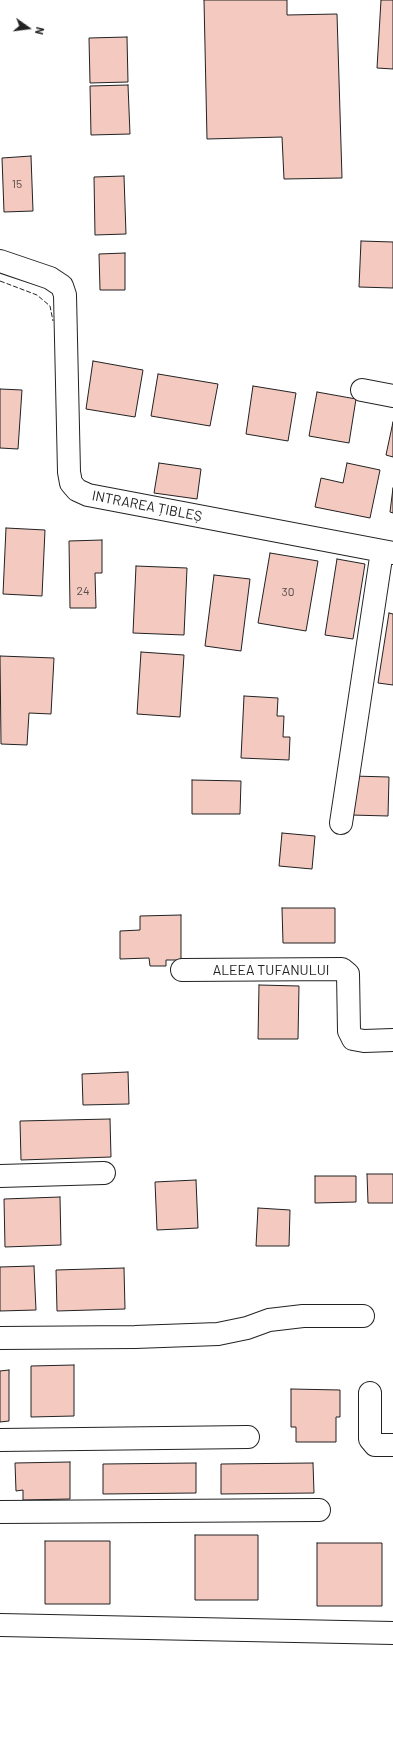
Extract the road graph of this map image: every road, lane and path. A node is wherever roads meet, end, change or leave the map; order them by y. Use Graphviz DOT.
graph roads {
  1 [pos="0,261"];
  2 [pos="362,390"];
  3 [pos="393,396"];
  4 [pos="387,552"];
  5 [pos="341,823"];
  6 [pos="182,970"];
  7 [pos="393,1040"];
  8 [pos="104,1174"];
  9 [pos="0,1176"];
  10 [pos="363,1316"];
  11 [pos="0,1338"];
  12 [pos="370,1393"];
  13 [pos="248,1437"];
  14 [pos="0,1440"];
  15 [pos="393,1445"];
  16 [pos="319,1510"];
  17 [pos="0,1512"];
  18 [pos="0,1625"];
  19 [pos="393,1632"];
  1 -- 4 [label="street, INTRAREA ȚIBLEȘ"];
  2 -- 3 [label="street"];
  4 -- 5 [label="street"];
  6 -- 7 [label="street, ALEEA TUFANULUI"];
  8 -- 9 [label="street"];
  10 -- 11 [label="street"];
  12 -- 15 [label="street"];
  13 -- 14 [label="street"];
  16 -- 17 [label="street"];
  18 -- 19 [label="street"];
}
